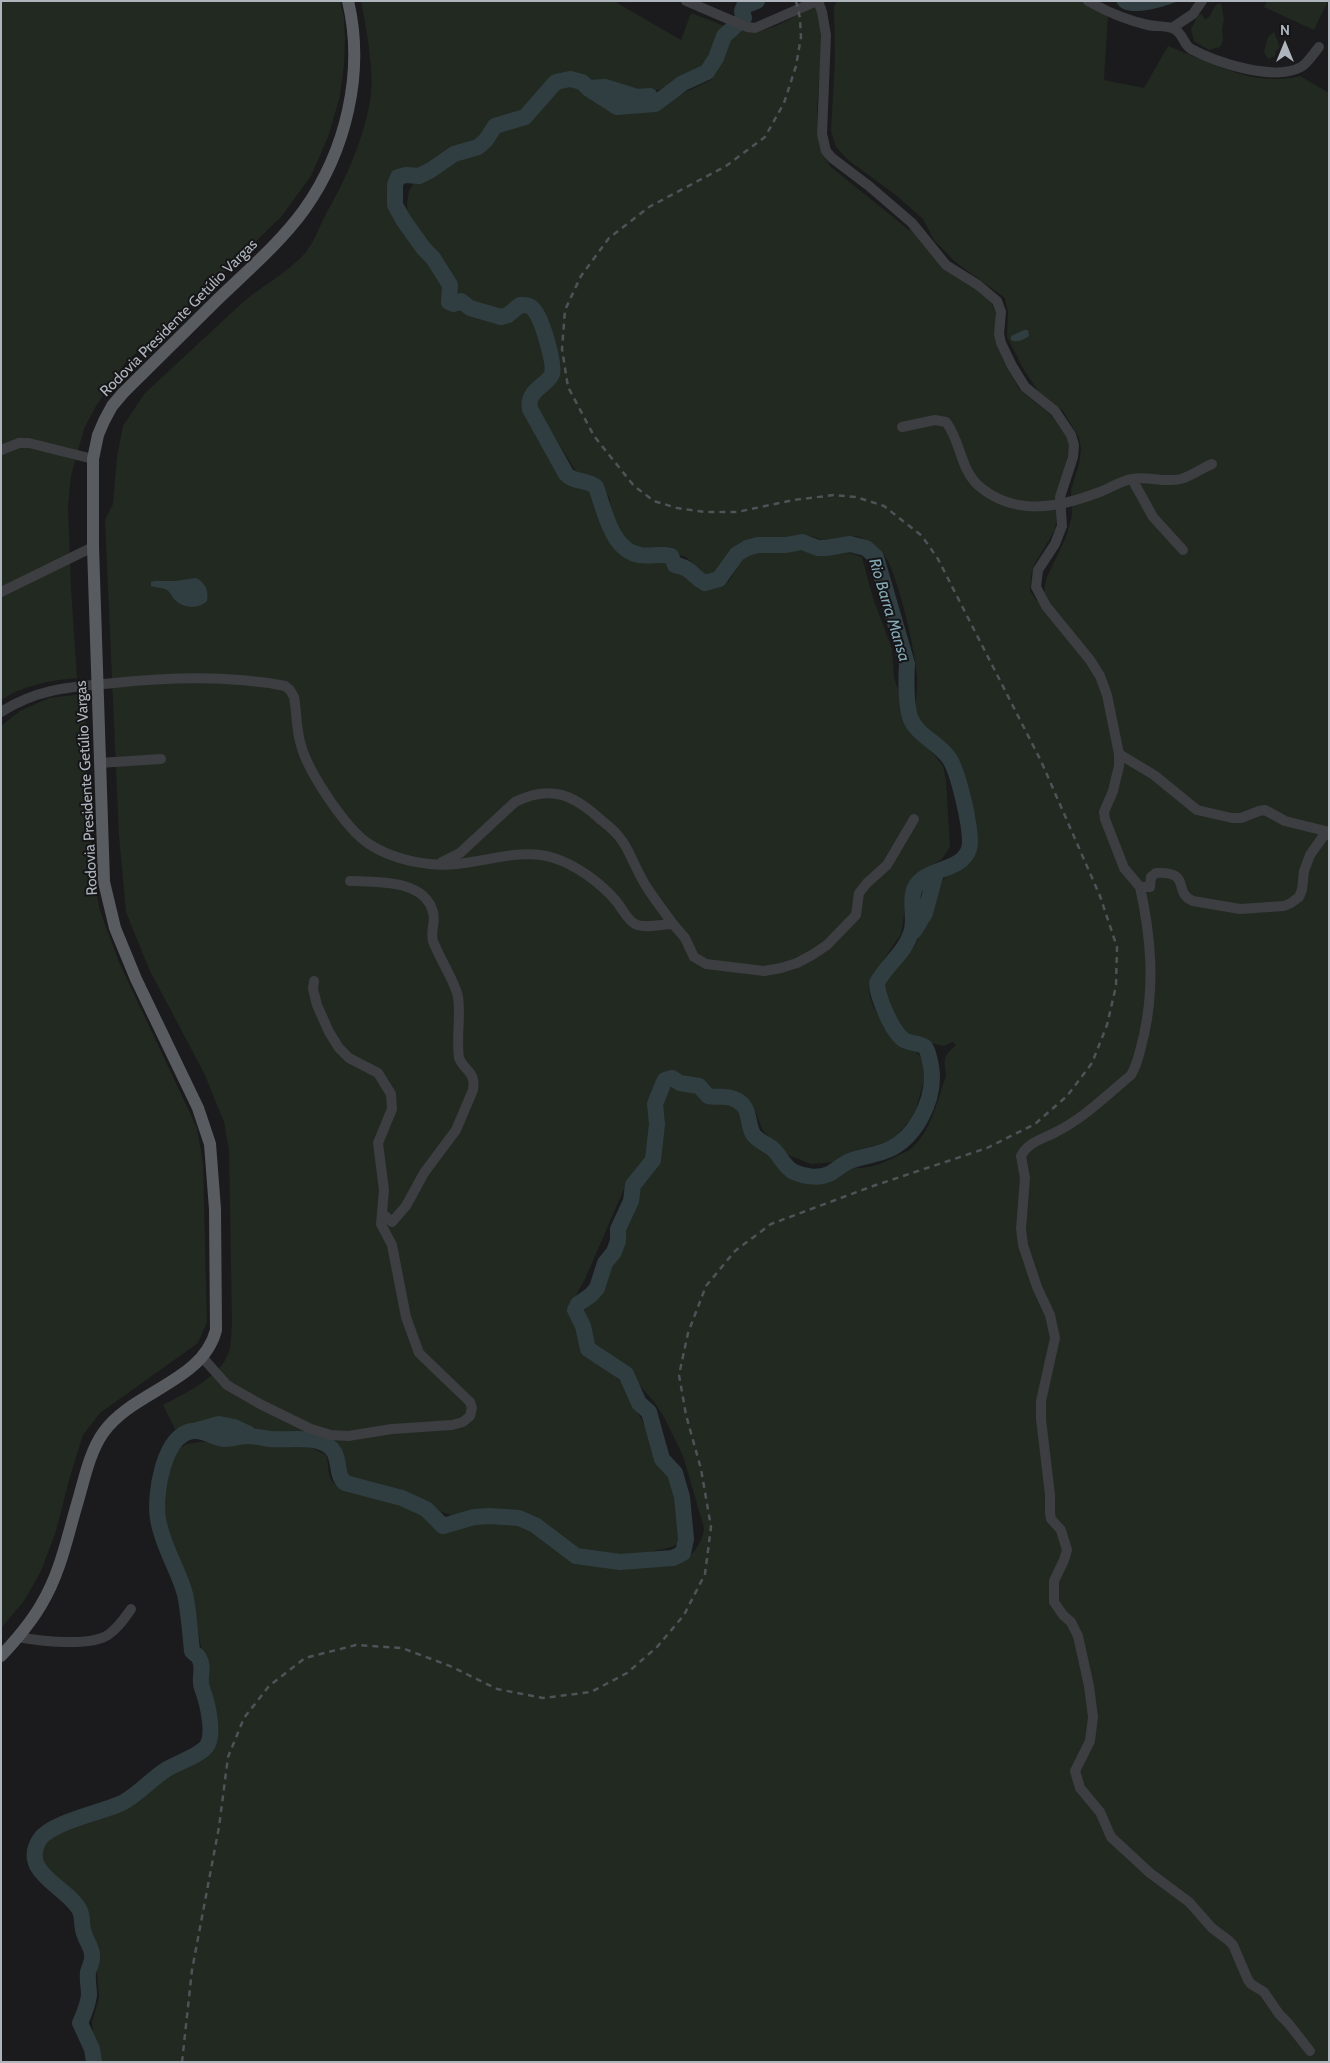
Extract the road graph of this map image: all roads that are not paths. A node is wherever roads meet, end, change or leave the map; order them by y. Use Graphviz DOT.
graph roads {
  1 [pos="348,1"];
  2 [pos="686,1"];
  3 [pos="817,1"];
  4 [pos="1088,1"];
  5 [pos="1202,1"];
  6 [pos="1172,28"];
  7 [pos="1319,48"];
  8 [pos="902,426"];
  9 [pos="1,450"];
  10 [pos="94,458"];
  11 [pos="1212,464"];
  12 [pos="1132,479"];
  13 [pos="1060,504"];
  14 [pos="93,547"];
  15 [pos="1182,550"];
  16 [pos="1,592"];
  17 [pos="98,684"];
  18 [pos="1,712"];
  19 [pos="1118,754"];
  20 [pos="161,759"];
  21 [pos="99,763"];
  22 [pos="914,819"];
  23 [pos="1329,832"];
  24 [pos="434,864"];
  25 [pos="350,881"];
  26 [pos="1140,887"];
  27 [pos="673,924"];
  28 [pos="314,981"];
  29 [pos="382,1213"];
  30 [pos="202,1357"];
  31 [pos="131,1609"];
  32 [pos="18,1637"];
  33 [pos="1,1656"];
  34 [pos="1310,2051"];
  1 -- 10 [label="main road, Rodovia Presidente Getúlio Vargas"];
  2 -- 3 [label="street"];
  3 -- 13 [label="street"];
  4 -- 6 [label="street"];
  5 -- 6 [label="street"];
  6 -- 7 [label="street"];
  8 -- 13 [label="street"];
  9 -- 10 [label="street"];
  10 -- 14 [label="main road, Rodovia Presidente Getúlio Vargas"];
  11 -- 12 [label="street"];
  12 -- 13 [label="street"];
  12 -- 15 [label="street"];
  13 -- 19 [label="street"];
  14 -- 16 [label="street"];
  14 -- 17 [label="main road, Rodovia Presidente Getúlio Vargas"];
  17 -- 18 [label="street"];
  17 -- 21 [label="main road, Rodovia Presidente Getúlio Vargas"];
  17 -- 24 [label="street"];
  19 -- 23 [label="street"];
  19 -- 26 [label="street"];
  20 -- 21 [label="street"];
  21 -- 30 [label="main road, Rodovia Presidente Getúlio Vargas"];
  22 -- 27 [label="street"];
  23 -- 26 [label="street"];
  24 -- 27 [label="street"];
  24 -- 27 [label="street"];
  25 -- 29 [label="street"];
  26 -- 34 [label="street"];
  28 -- 29 [label="street"];
  29 -- 30 [label="street"];
  30 -- 32 [label="main road, Rodovia Presidente Getúlio Vargas"];
  31 -- 32 [label="street"];
  32 -- 33 [label="main road, Rodovia Presidente Getúlio Vargas"];
}
